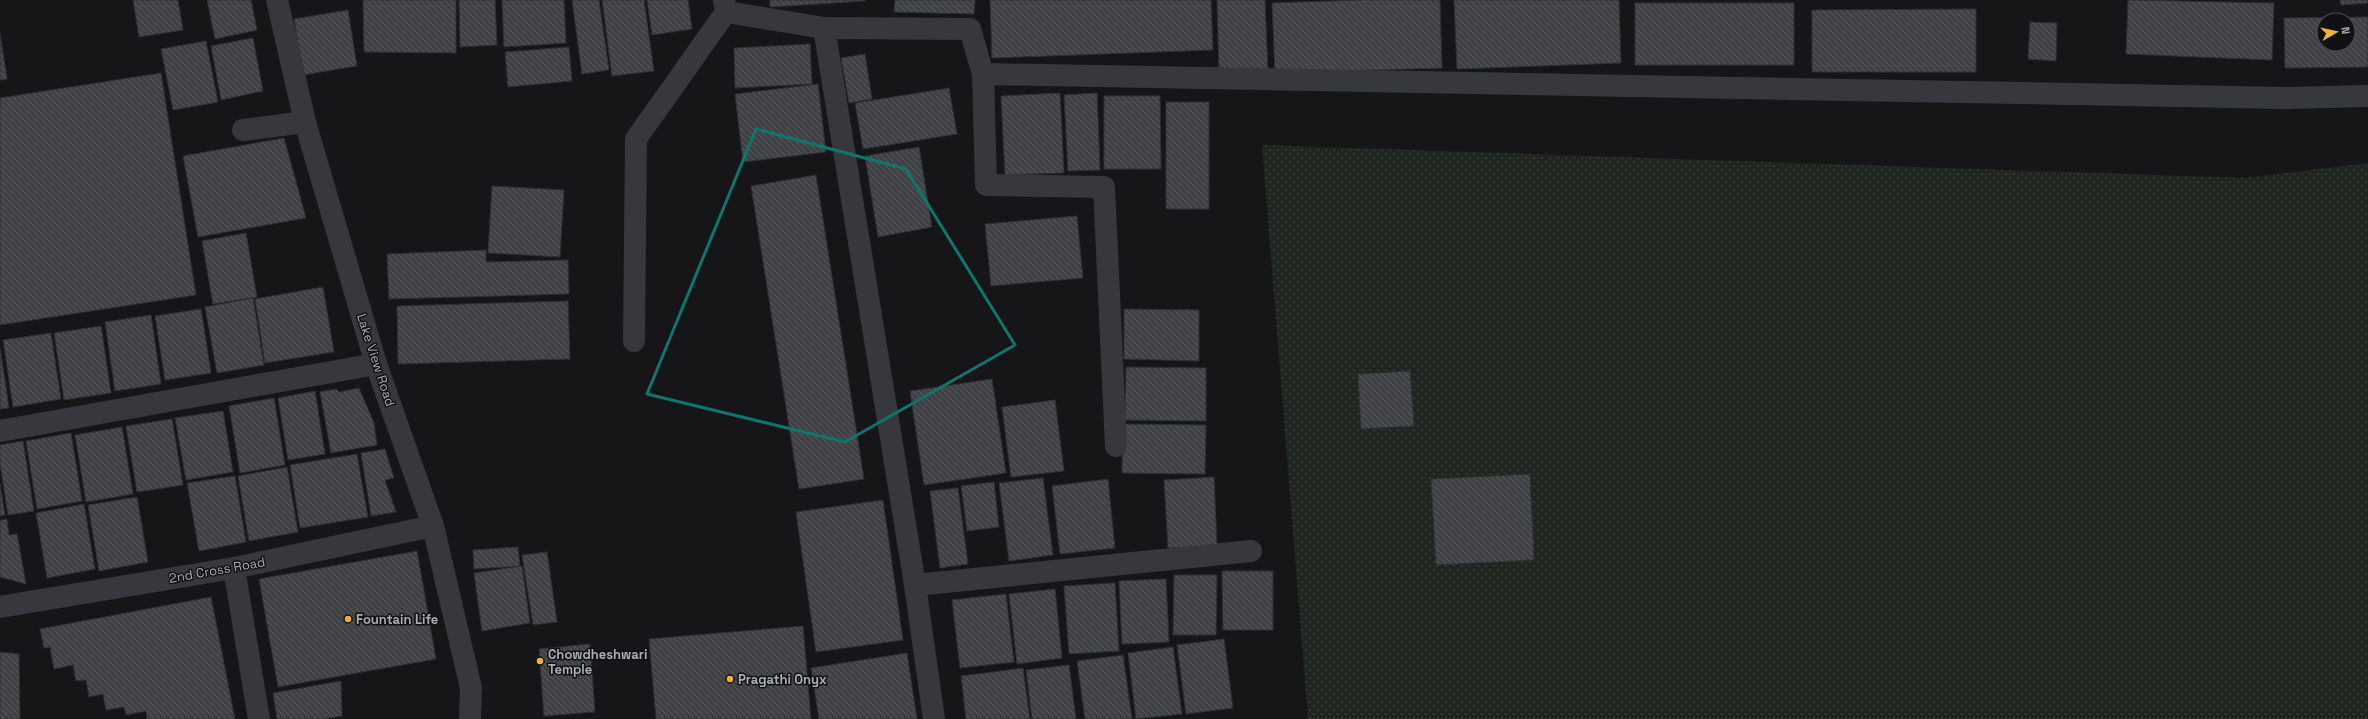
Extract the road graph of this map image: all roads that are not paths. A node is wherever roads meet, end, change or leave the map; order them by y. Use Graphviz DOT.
graph roads {
  1 [pos="277,0"];
  2 [pos="725,6"];
  3 [pos="824,28"];
  4 [pos="983,74"];
  5 [pos="2368,96"];
  6 [pos="305,122"];
  7 [pos="244,130"];
  8 [pos="634,341"];
  9 [pos="376,364"];
  10 [pos="0,431"];
  11 [pos="1116,446"];
  12 [pos="433,526"];
  13 [pos="1251,551"];
  14 [pos="234,568"];
  15 [pos="915,585"];
  16 [pos="0,607"];
  17 [pos="259,719"];
  18 [pos="470,719"];
  19 [pos="934,719"];
  1 -- 6 [label="street, Lake View Road"];
  2 -- 3 [label="street"];
  2 -- 8 [label="street"];
  3 -- 4 [label="street"];
  3 -- 15 [label="street"];
  4 -- 5 [label="street"];
  4 -- 11 [label="street"];
  6 -- 7 [label="street"];
  6 -- 9 [label="street, Lake View Road"];
  9 -- 10 [label="street"];
  9 -- 12 [label="street, Lake View Road"];
  12 -- 14 [label="street, 2nd Cross Road"];
  12 -- 18 [label="street, Lake View Road"];
  13 -- 15 [label="street"];
  14 -- 16 [label="street, 2nd Cross Road"];
  14 -- 17 [label="street"];
  15 -- 19 [label="street"];
}
